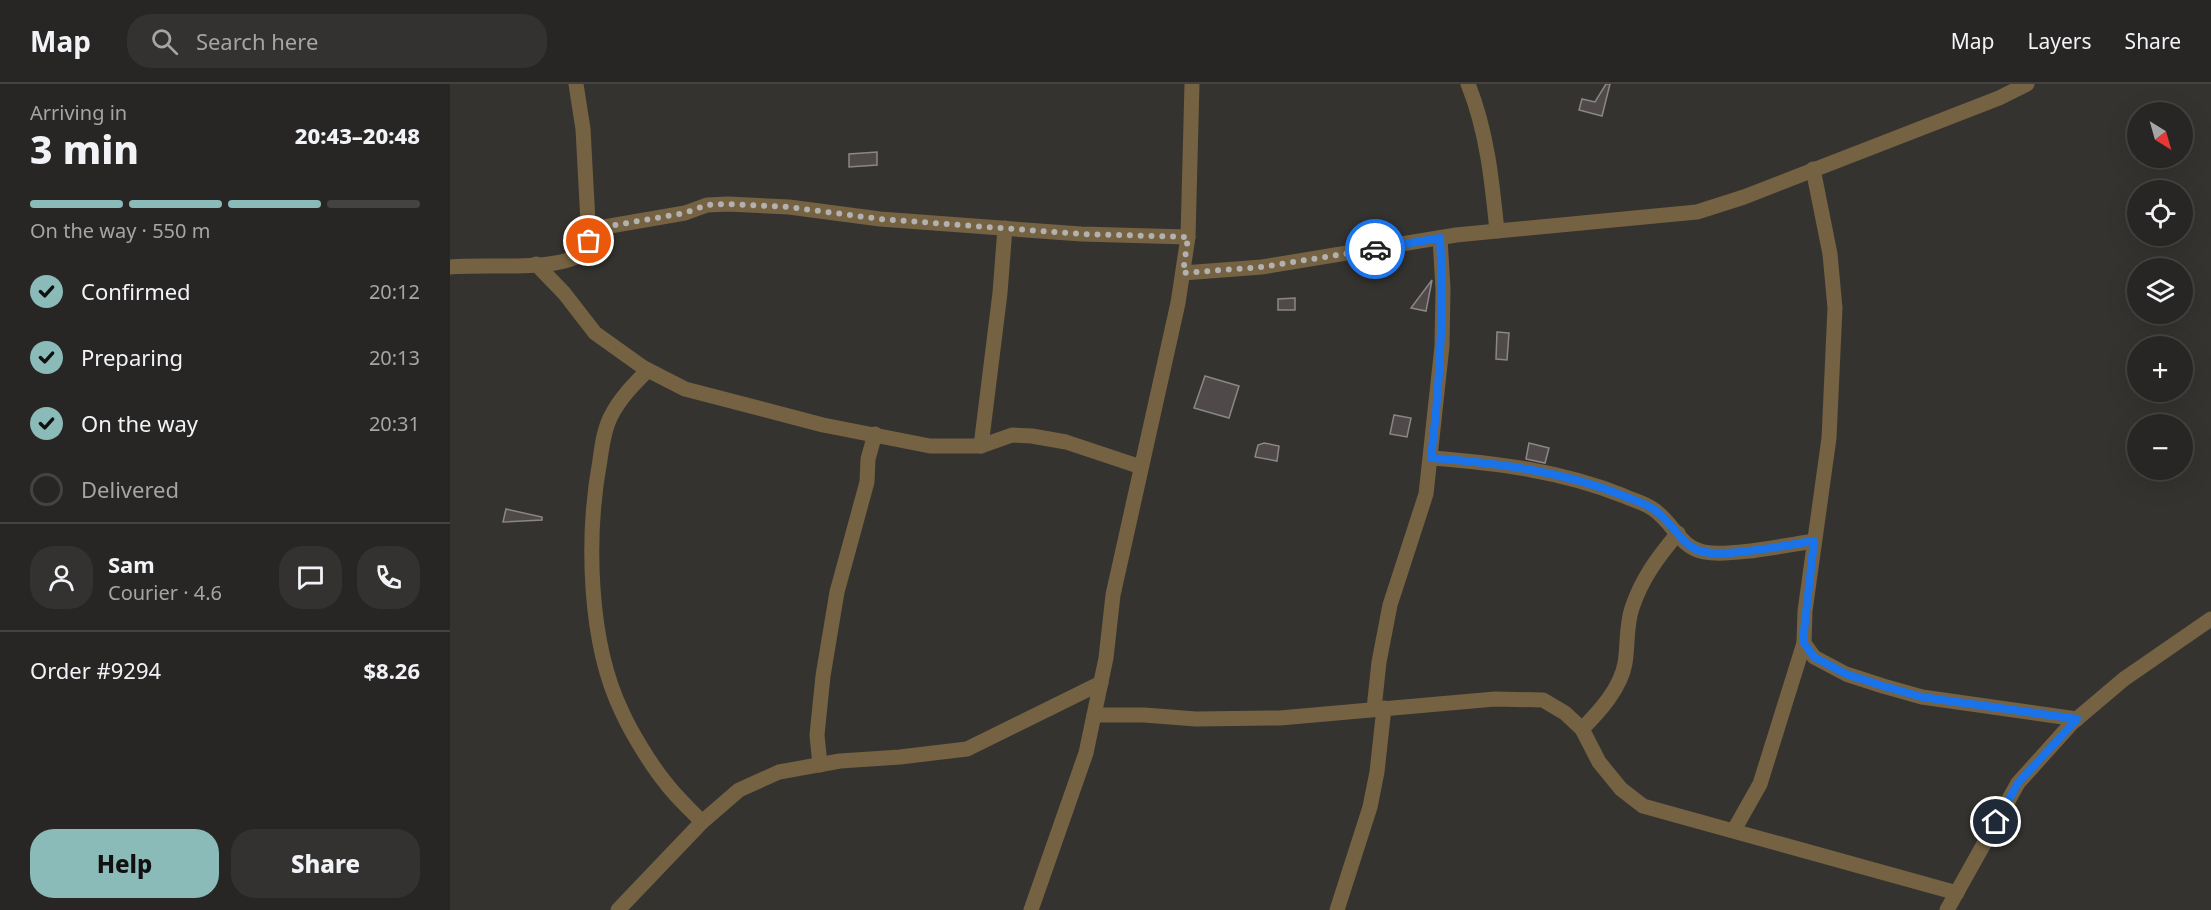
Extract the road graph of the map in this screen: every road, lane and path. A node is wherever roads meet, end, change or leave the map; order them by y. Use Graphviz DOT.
graph roads {
  1 [pos="576,84"];
  2 [pos="1192,84"];
  3 [pos="1468,84"];
  4 [pos="2027,84"];
  5 [pos="1813,169"];
  6 [pos="1005,228"];
  7 [pos="1497,231"];
  8 [pos="1188,237"];
  9 [pos="1440,238"];
  10 [pos="589,241"];
  11 [pos="536,264"];
  12 [pos="450,267"];
  13 [pos="1183,273"];
  14 [pos="648,370"];
  15 [pos="875,434"];
  16 [pos="981,447"];
  17 [pos="1431,458"];
  18 [pos="1142,467"];
  19 [pos="1678,533"];
  20 [pos="1814,541"];
  21 [pos="2211,619"];
  22 [pos="1804,643"];
  23 [pos="1101,683"];
  24 [pos="1379,709"];
  25 [pos="1094,715"];
  26 [pos="2077,719"];
  27 [pos="1582,729"];
  28 [pos="820,765"];
  29 [pos="702,822"];
  30 [pos="1734,830"];
  31 [pos="1957,893"];
  32 [pos="618,910"];
  33 [pos="1031,910"];
  34 [pos="1337,910"];
  35 [pos="1947,910"];
  1 -- 10 [label="street"];
  2 -- 8 [label="street"];
  3 -- 7 [label="street"];
  4 -- 5 [label="street"];
  5 -- 7 [label="street"];
  5 -- 20 [label="street"];
  6 -- 8 [label="street"];
  6 -- 10 [label="street"];
  6 -- 16 [label="street"];
  7 -- 9 [label="street"];
  8 -- 13 [label="street"];
  9 -- 13 [label="street"];
  9 -- 17 [label="street"];
  10 -- 11 [label="street"];
  11 -- 12 [label="street"];
  11 -- 14 [label="street"];
  13 -- 18 [label="street"];
  14 -- 15 [label="street"];
  14 -- 29 [label="street"];
  15 -- 16 [label="street"];
  15 -- 28 [label="street"];
  16 -- 18 [label="street"];
  17 -- 19 [label="street"];
  17 -- 24 [label="street"];
  18 -- 23 [label="street"];
  19 -- 20 [label="street"];
  19 -- 27 [label="street"];
  20 -- 22 [label="street"];
  21 -- 26 [label="street"];
  22 -- 26 [label="street"];
  22 -- 30 [label="street"];
  23 -- 25 [label="street"];
  23 -- 28 [label="street"];
  24 -- 25 [label="street"];
  24 -- 27 [label="street"];
  24 -- 34 [label="street"];
  25 -- 33 [label="street"];
  26 -- 31 [label="street"];
  27 -- 30 [label="street"];
  28 -- 29 [label="street"];
  29 -- 32 [label="street"];
  30 -- 31 [label="street"];
  31 -- 35 [label="street"];
}
